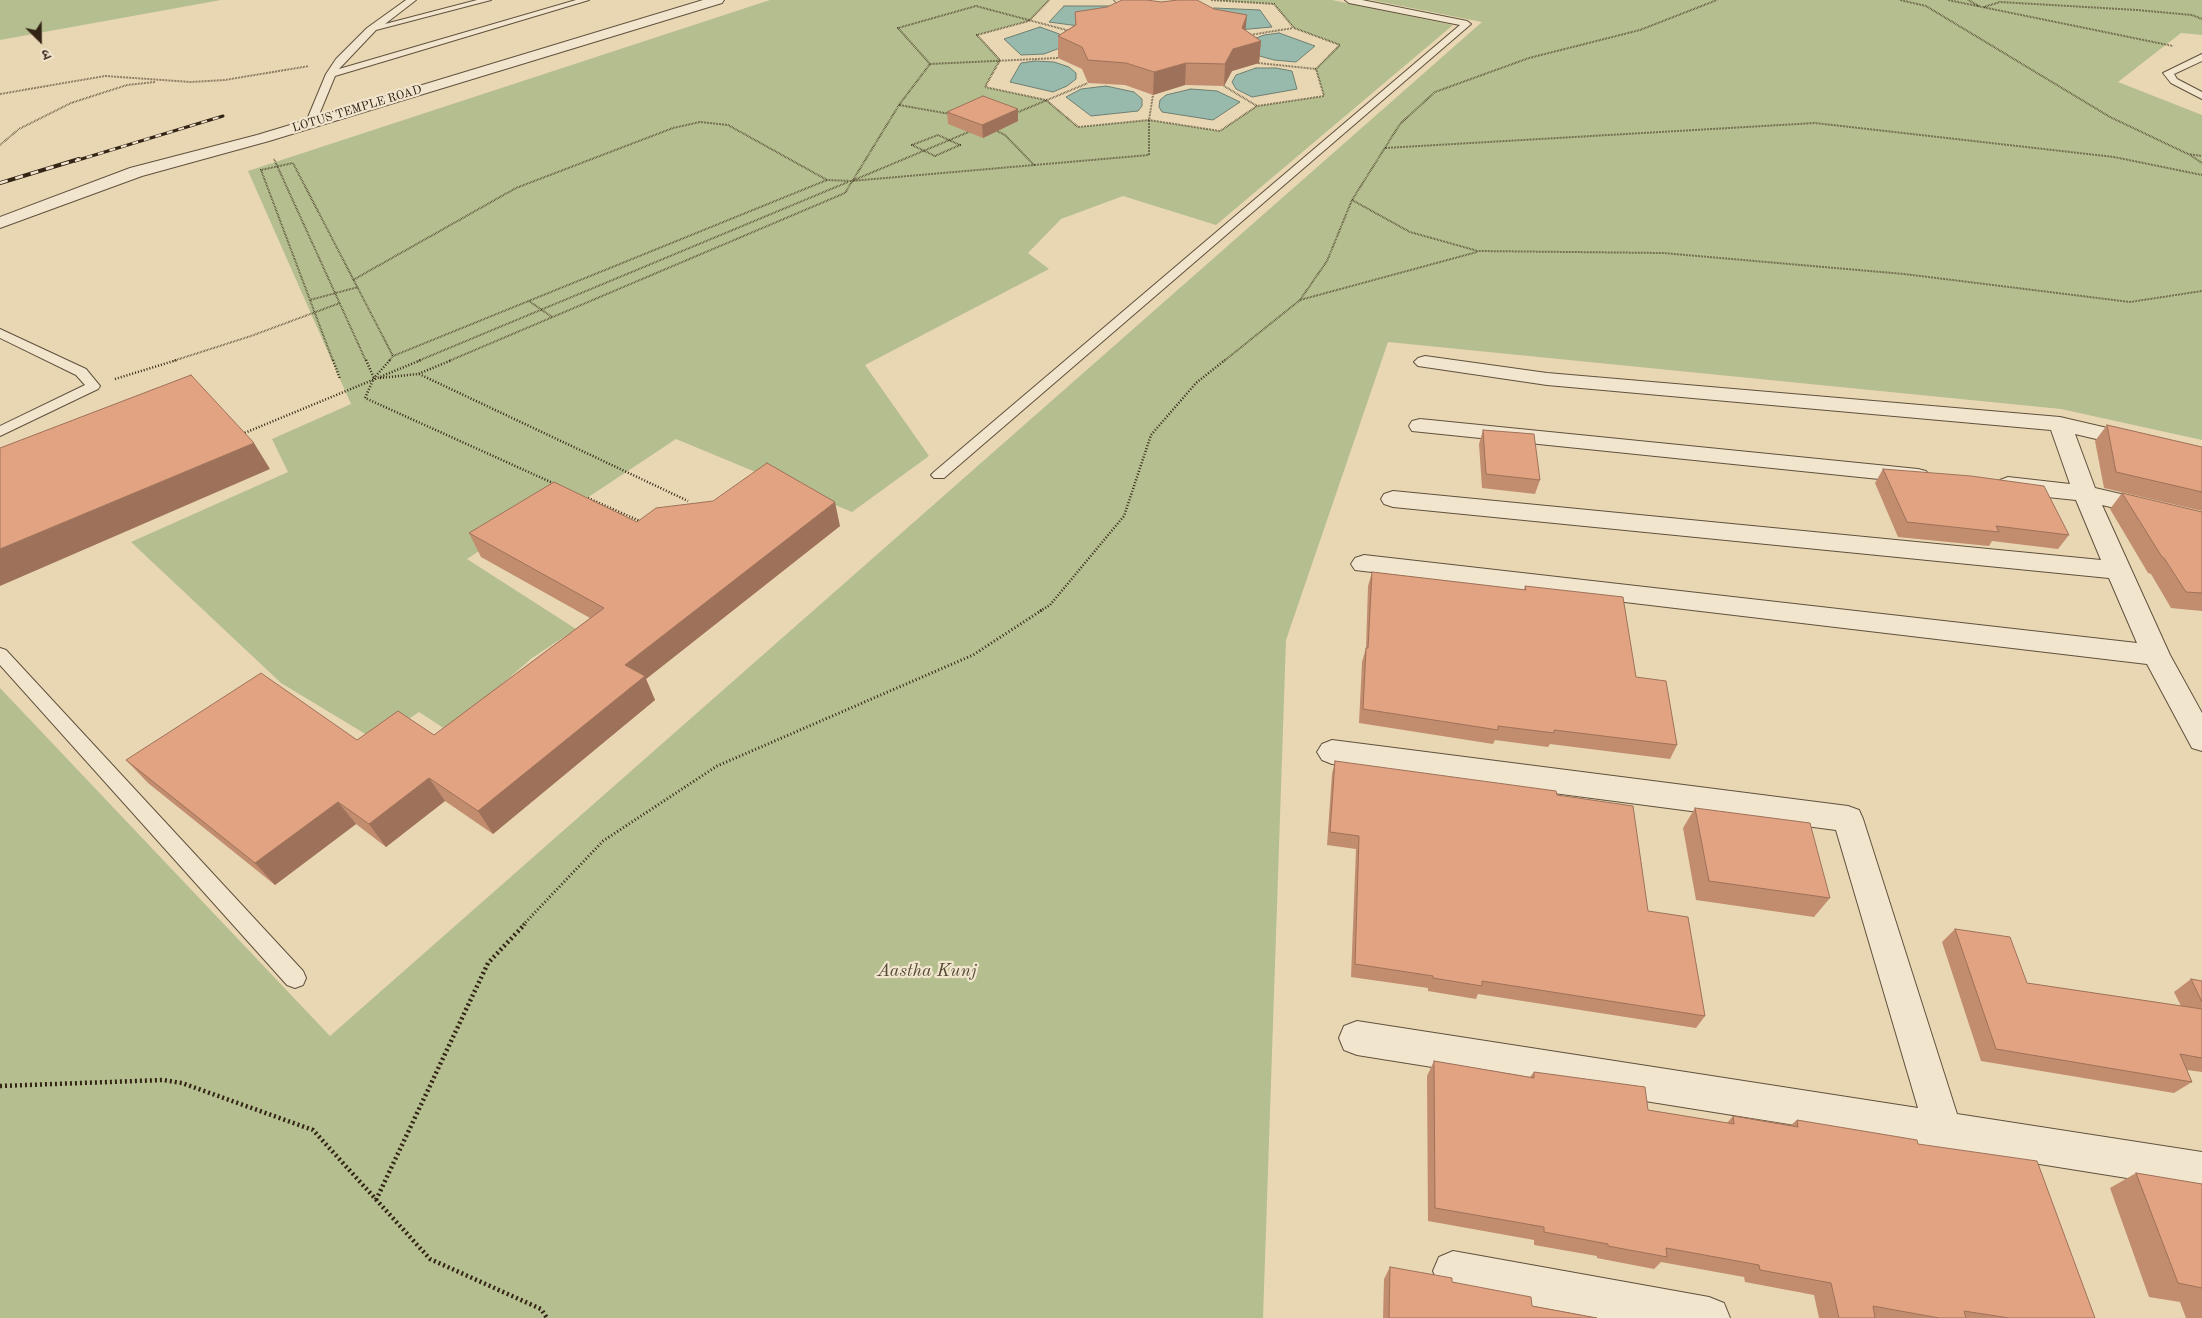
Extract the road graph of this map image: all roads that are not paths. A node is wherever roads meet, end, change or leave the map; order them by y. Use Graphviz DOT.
graph roads {
  1 [pos="412,0"];
  2 [pos="486,0"];
  3 [pos="585,0"];
  4 [pos="717,0"];
  5 [pos="1349,0"];
  6 [pos="370,30"];
  7 [pos="2202,57"];
  8 [pos="331,74"];
  9 [pos="2200,92"];
  10 [pos="311,122"];
  11 [pos="0,223"];
  12 [pos="0,333"];
  13 [pos="1425,362"];
  14 [pos="2060,424"];
  15 [pos="1420,426"];
  16 [pos="0,432"];
  17 [pos="2202,457"];
  18 [pos="939,475"];
  19 [pos="1936,478"];
  20 [pos="1986,483"];
  21 [pos="2085,493"];
  22 [pos="1393,498"];
  23 [pos="2202,521"];
  24 [pos="1364,564"];
  25 [pos="2118,570"];
  26 [pos="0,654"];
  27 [pos="2156,655"];
  28 [pos="2202,740"];
  29 [pos="1332,752"];
  30 [pos="295,978"];
  31 [pos="1357,1038"];
  32 [pos="1943,1128"];
  33 [pos="2202,1171"];
  34 [pos="1453,1271"];
  35 [pos="1709,1318"];
  1 -- 6 [label="lane"];
  2 -- 6 [label="lane"];
  3 -- 8 [label="lane"];
  4 -- 10 [label="street, LOTUS TEMPLE ROAD"];
  5 -- 18 [label="lane"];
  6 -- 8 [label="lane"];
  7 -- 9 [label="lane"];
  8 -- 10 [label="lane"];
  10 -- 11 [label="street, LOTUS TEMPLE ROAD"];
  12 -- 16 [label="lane"];
  13 -- 14 [label="street"];
  14 -- 17 [label="street"];
  14 -- 21 [label="street"];
  15 -- 19 [label="street"];
  20 -- 21 [label="street"];
  21 -- 23 [label="street"];
  21 -- 25 [label="street"];
  22 -- 25 [label="street"];
  24 -- 27 [label="street"];
  25 -- 27 [label="street"];
  26 -- 30 [label="lane"];
  27 -- 28 [label="street"];
  29 -- 32 [label="street"];
  31 -- 32 [label="street"];
  32 -- 33 [label="street"];
  34 -- 35 [label="street"];
}
